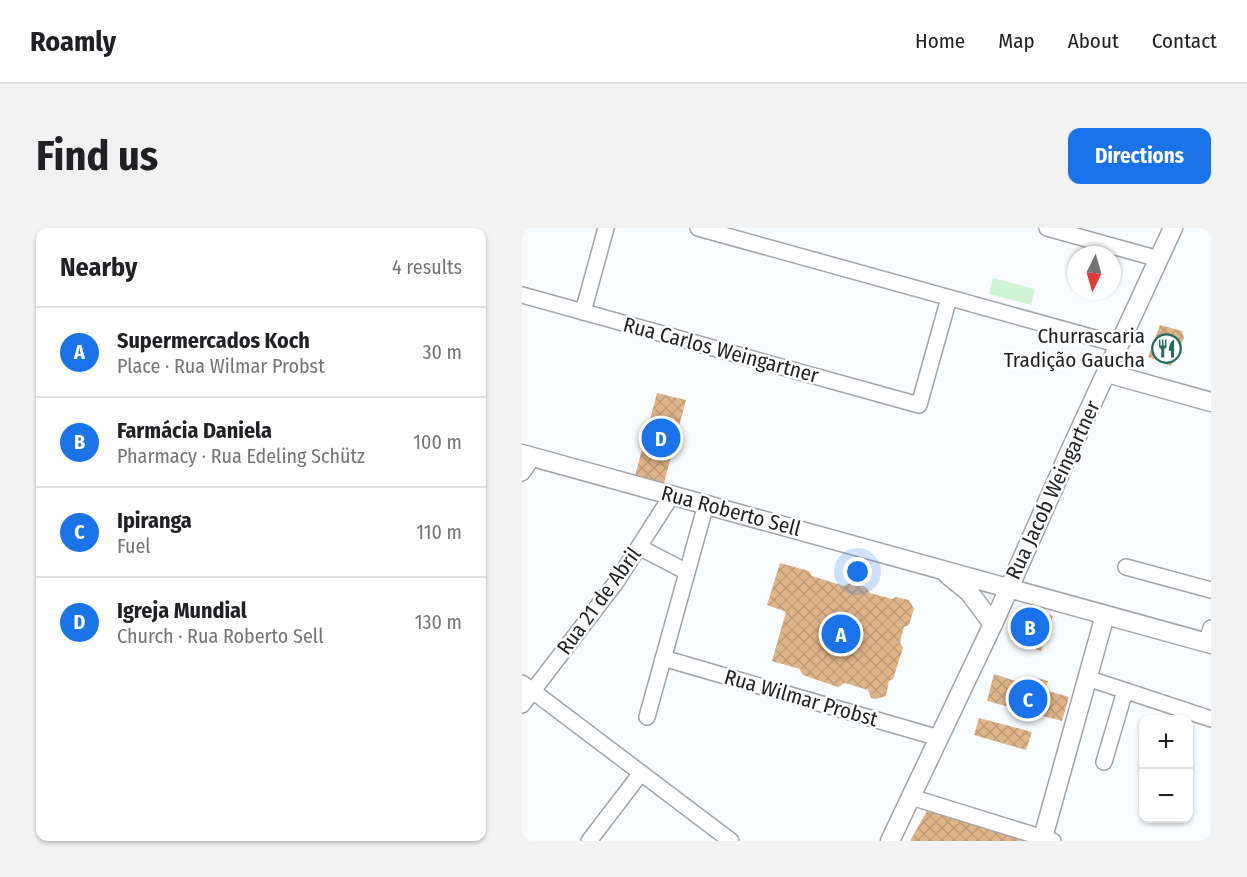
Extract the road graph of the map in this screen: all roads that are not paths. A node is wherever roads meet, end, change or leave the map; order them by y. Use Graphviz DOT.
graph roads {
  1 [pos="606,228"];
  2 [pos="698,228"];
  3 [pos="1047,228"];
  4 [pos="1173,228"];
  5 [pos="1159,259"];
  6 [pos="522,296"];
  7 [pos="949,298"];
  8 [pos="583,312"];
  9 [pos="1120,345"];
  10 [pos="1107,373"];
  11 [pos="1211,402"];
  12 [pos="527,455"];
  13 [pos="522,473"];
  14 [pos="672,495"];
  15 [pos="706,504"];
  16 [pos="639,547"];
  17 [pos="1125,567"];
  18 [pos="940,568"];
  19 [pos="687,572"];
  20 [pos="1008,588"];
  21 [pos="1211,590"];
  22 [pos="1105,615"];
  23 [pos="993,624"];
  24 [pos="1209,638"];
  25 [pos="663,658"];
  26 [pos="1087,678"];
  27 [pos="527,687"];
  28 [pos="1125,691"];
  29 [pos="522,705"];
  30 [pos="647,717"];
  31 [pos="1211,719"];
  32 [pos="939,738"];
  33 [pos="1104,762"];
  34 [pos="641,773"];
  35 [pos="912,797"];
  36 [pos="1046,840"];
  37 [pos="589,841"];
  38 [pos="731,841"];
  39 [pos="890,841"];
  1 -- 8 [label="street"];
  2 -- 7 [label="street"];
  3 -- 5 [label="street"];
  4 -- 5 [label="main road, Rua Jacob Weingartner"];
  5 -- 9 [label="main road, Rua Jacob Weingartner"];
  6 -- 8 [label="street, Rua Carlos Weingartner"];
  7 -- 8 [label="street, Rua Carlos Weingartner"];
  7 -- 9 [label="street"];
  9 -- 10 [label="main road, Rua Jacob Weingartner"];
  10 -- 11 [label="main road"];
  10 -- 20 [label="main road, Rua Jacob Weingartner"];
  12 -- 13 [label="street"];
  12 -- 14 [label="main road, Rua Roberto Sell"];
  14 -- 15 [label="main road, Rua Roberto Sell"];
  14 -- 16 [label="street, Rua 21 de Abril"];
  15 -- 18 [label="main road, Rua Roberto Sell"];
  15 -- 19 [label="street"];
  16 -- 19 [label="street"];
  16 -- 27 [label="street, Rua 21 de Abril"];
  17 -- 21 [label="street"];
  18 -- 20 [label="main road, Rua Roberto Sell"];
  18 -- 23 [label="main road, Rua Roberto Sell"];
  19 -- 25 [label="street"];
  20 -- 22 [label="main road, Rua Roberto Sell"];
  20 -- 23 [label="main road, Rua Jacob Weingartner"];
  22 -- 24 [label="main road, Rua Roberto Sell"];
  22 -- 26 [label="main road"];
  23 -- 32 [label="main road, Rua Jacob Weingartner"];
  25 -- 30 [label="street"];
  25 -- 32 [label="street, Rua Wilmar Probst"];
  26 -- 28 [label="street"];
  26 -- 36 [label="main road"];
  27 -- 29 [label="street, Rua 21 de Abril"];
  27 -- 34 [label="street"];
  28 -- 31 [label="street"];
  28 -- 33 [label="street"];
  32 -- 35 [label="main road, Rua Jacob Weingartner"];
  34 -- 37 [label="street"];
  34 -- 38 [label="street"];
  35 -- 36 [label="street"];
  35 -- 39 [label="main road, Rua Jacob Weingartner"];
}
